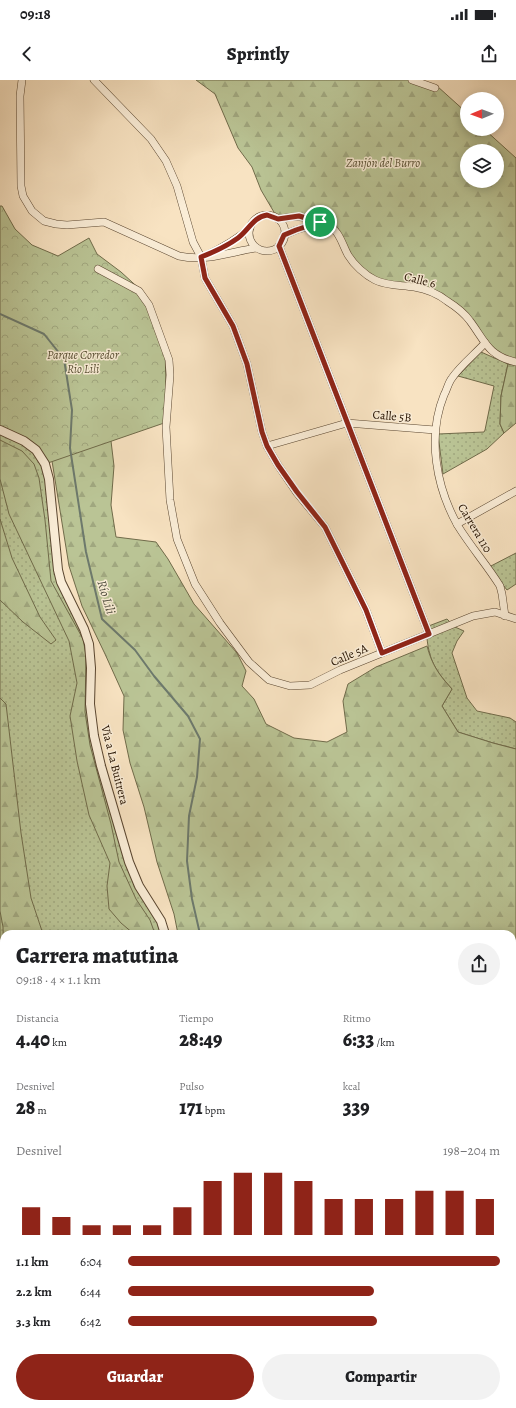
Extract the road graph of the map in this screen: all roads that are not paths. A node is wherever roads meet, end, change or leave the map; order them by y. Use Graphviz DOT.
graph roads {
  1 [pos="22,80"];
  2 [pos="94,80"];
  3 [pos="412,80"];
  4 [pos="435,88"];
  5 [pos="278,219"];
  6 [pos="320,222"];
  7 [pos="250,228"];
  8 [pos="284,235"];
  9 [pos="279,246"];
  10 [pos="256,248"];
  11 [pos="201,257"];
  12 [pos="98,269"];
  13 [pos="485,343"];
  14 [pos="516,362"];
  15 [pos="347,423"];
  16 [pos="0,430"];
  17 [pos="435,430"];
  18 [pos="267,446"];
  19 [pos="516,491"];
  20 [pos="458,524"];
  21 [pos="505,616"];
  22 [pos="516,619"];
  23 [pos="429,634"];
  24 [pos="382,653"];
  25 [pos="164,930"];
  1 -- 11 [label="street"];
  2 -- 11 [label="street"];
  3 -- 4 [label="street"];
  5 -- 6 [label="street, Calle 6"];
  5 -- 7 [label="street"];
  5 -- 8 [label="street"];
  6 -- 8 [label="street"];
  6 -- 13 [label="street, Calle 6"];
  7 -- 10 [label="street"];
  7 -- 11 [label="street"];
  8 -- 9 [label="street"];
  9 -- 10 [label="street"];
  9 -- 15 [label="street"];
  10 -- 11 [label="street"];
  11 -- 18 [label="street"];
  12 -- 24 [label="street, Calle 5A"];
  13 -- 14 [label="street, Calle 6"];
  13 -- 17 [label="street, Carrera 110"];
  15 -- 17 [label="street, Calle 5B"];
  15 -- 18 [label="street"];
  15 -- 23 [label="street"];
  16 -- 25 [label="street, Vía a La Buitrera"];
  17 -- 20 [label="street, Carrera 110"];
  18 -- 24 [label="street"];
  19 -- 20 [label="street"];
  20 -- 21 [label="street, Carrera 110"];
  21 -- 22 [label="street, Calle 5A"];
  21 -- 23 [label="street, Calle 5A"];
  23 -- 24 [label="street, Calle 5A"];
}
